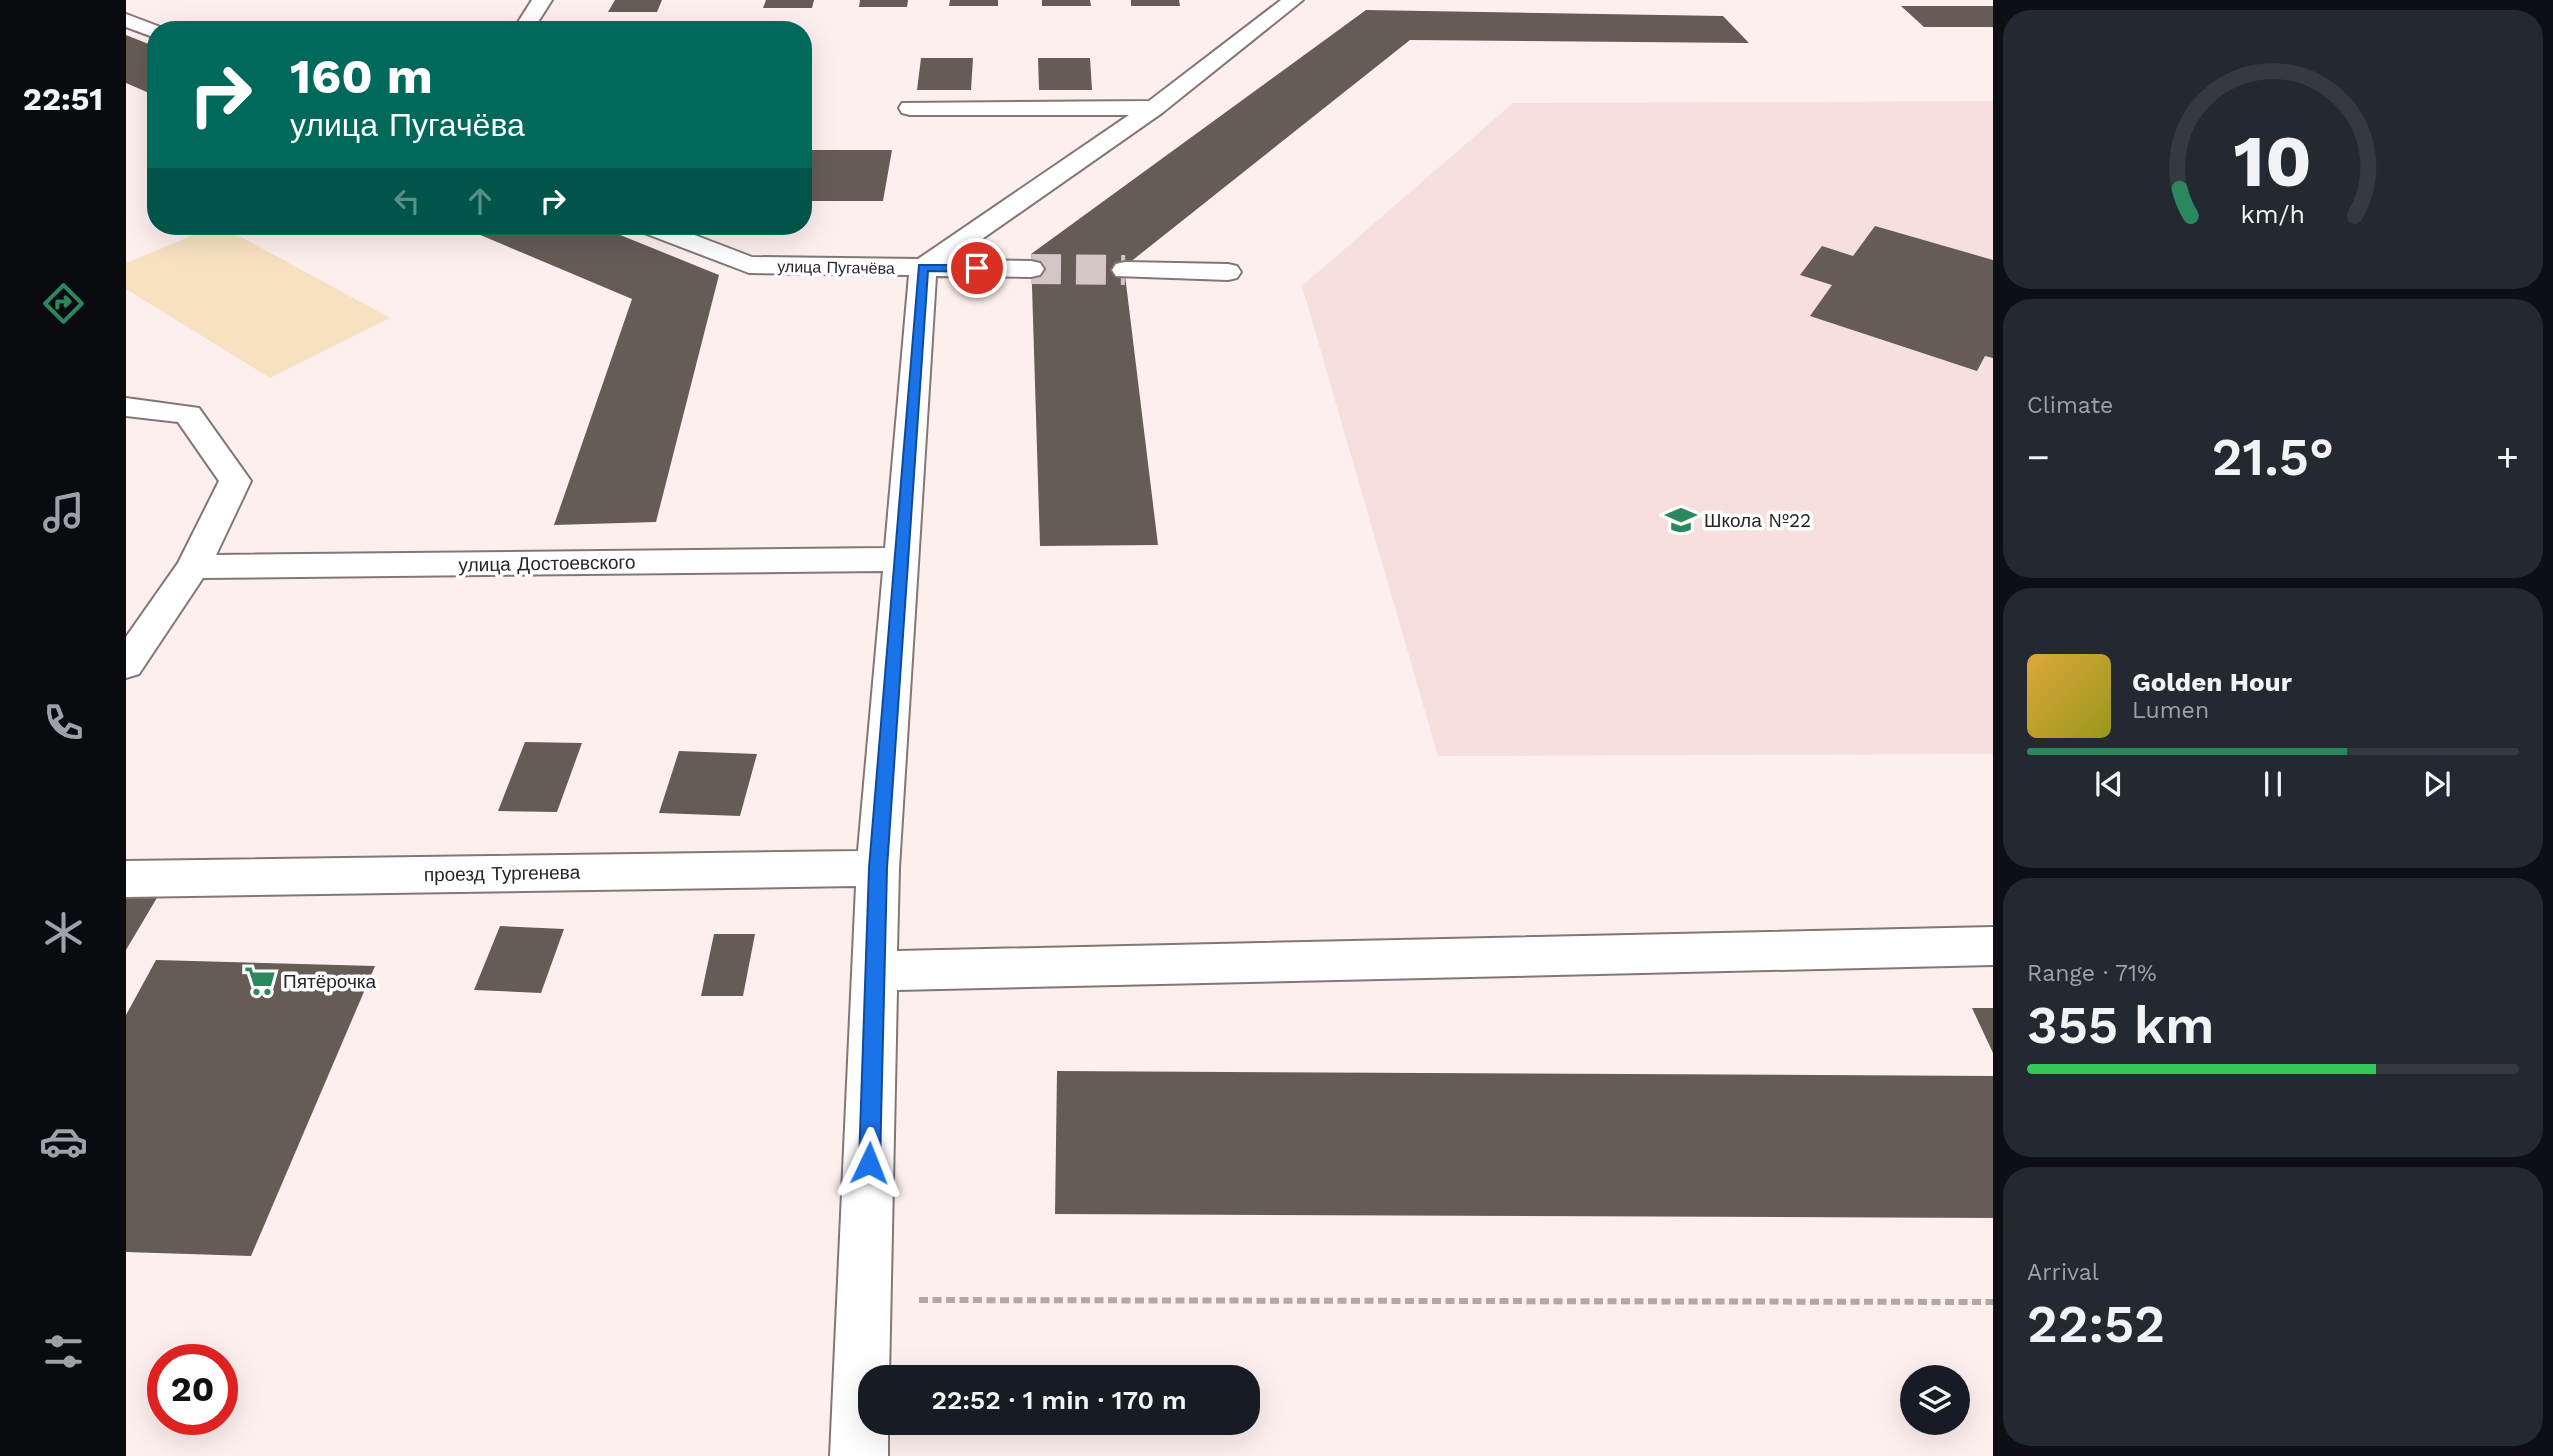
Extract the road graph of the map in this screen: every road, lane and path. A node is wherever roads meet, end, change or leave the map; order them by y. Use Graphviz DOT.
graph roads {
  1 [pos="542,0"];
  2 [pos="1293,0"];
  3 [pos="126,20"];
  4 [pos="529,21"];
  5 [pos="147,28"];
  6 [pos="910,107"];
  7 [pos="1154,108"];
  8 [pos="671,235"];
  9 [pos="923,268"];
  10 [pos="1031,269"];
  11 [pos="1125,270"];
  12 [pos="1228,272"];
  13 [pos="126,407"];
  14 [pos="901,559"];
  15 [pos="193,567"];
  16 [pos="126,665"];
  17 [pos="878,868"];
  18 [pos="126,878"];
  19 [pos="1993,946"];
  20 [pos="876,971"];
  21 [pos="865,1299"];
  22 [pos="1993,1303"];
  23 [pos="859,1456"];
  1 -- 4 [label="street"];
  2 -- 7 [label="street"];
  3 -- 5 [label="street"];
  6 -- 7 [label="street"];
  7 -- 9 [label="street"];
  8 -- 9 [label="street, улица Пугачёва"];
  9 -- 10 [label="street, улица Пугачёва"];
  9 -- 14 [label="street"];
  11 -- 12 [label="street"];
  13 -- 15 [label="street"];
  14 -- 15 [label="street, улица Достоевского"];
  14 -- 17 [label="street"];
  15 -- 16 [label="street"];
  17 -- 18 [label="street, проезд Тургенева"];
  17 -- 20 [label="street"];
  19 -- 20 [label="street"];
  20 -- 21 [label="street"];
  21 -- 22 [label="path"];
  21 -- 23 [label="street"];
}
